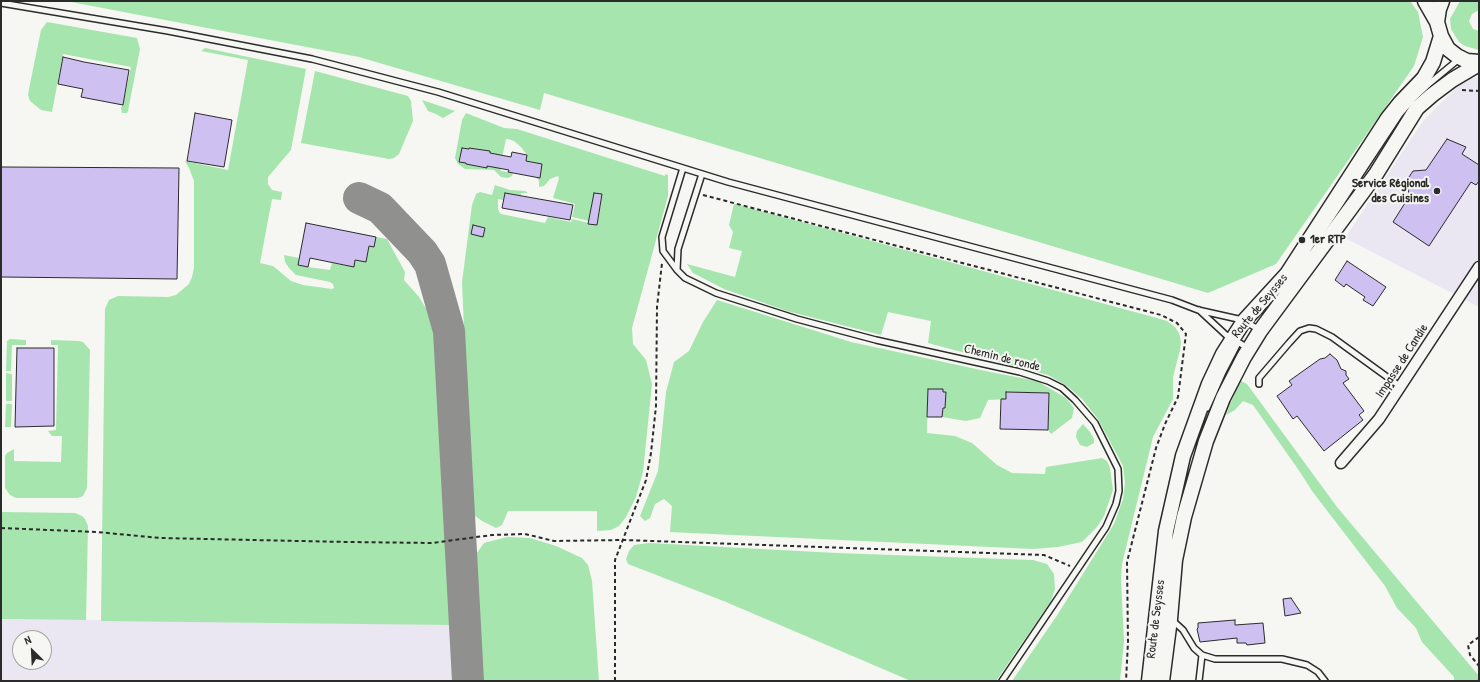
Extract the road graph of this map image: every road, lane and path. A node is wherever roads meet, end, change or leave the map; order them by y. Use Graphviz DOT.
graph roads {
  1 [pos="1425,1"];
  2 [pos="1442,1"];
  3 [pos="1,3"];
  4 [pos="1437,22"];
  5 [pos="1441,36"];
  6 [pos="1461,58"];
  7 [pos="1479,63"];
  8 [pos="683,168"];
  9 [pos="702,174"];
  10 [pos="696,193"];
  11 [pos="1317,240"];
  12 [pos="663,251"];
  13 [pos="1479,267"];
  14 [pos="677,270"];
  15 [pos="1291,278"];
  16 [pos="1287,284"];
  17 [pos="1198,310"];
  18 [pos="1251,325"];
  19 [pos="1241,342"];
  20 [pos="1259,384"];
  21 [pos="1402,387"];
  22 [pos="1205,414"];
  23 [pos="1341,463"];
  24 [pos="1,528"];
  25 [pos="623,540"];
  26 [pos="1170,547"];
  27 [pos="1078,569"];
  28 [pos="1163,616"];
  29 [pos="1479,637"];
  30 [pos="1202,655"];
  31 [pos="1479,666"];
  32 [pos="615,681"];
  33 [pos="1002,681"];
  34 [pos="1126,681"];
  35 [pos="1149,681"];
  36 [pos="1155,681"];
  37 [pos="1162,681"];
  38 [pos="1199,681"];
  39 [pos="1325,681"];
  1 -- 4 [label="main road"];
  2 -- 4 [label="main road"];
  3 -- 8 [label="lane"];
  4 -- 5 [label="main road"];
  5 -- 6 [label="main road"];
  5 -- 18 [label="main road, Route de Seysses"];
  6 -- 7 [label="main road"];
  6 -- 11 [label="lane"];
  7 -- 18 [label="main road, Route de Seysses"];
  8 -- 9 [label="lane"];
  8 -- 12 [label="lane"];
  9 -- 10 [label="lane"];
  9 -- 17 [label="lane"];
  10 -- 14 [label="lane"];
  10 -- 34 [label="path"];
  12 -- 14 [label="lane, Chemin de ronde"];
  12 -- 25 [label="path"];
  13 -- 21 [label="street, Impasse de Candie"];
  14 -- 27 [label="lane, Chemin de ronde"];
  15 -- 16 [label="lane, Route de Seysses"];
  17 -- 18 [label="lane"];
  17 -- 19 [label="lane"];
  18 -- 19 [label="main road, Route de Seysses"];
  18 -- 19 [label="main road, Route de Seysses"];
  19 -- 22 [label="lane, Route de Seysses"];
  19 -- 28 [label="main road, Route de Seysses"];
  19 -- 28 [label="main road, Route de Seysses"];
  20 -- 21 [label="lane"];
  21 -- 23 [label="street, Impasse de Candie"];
  24 -- 25 [label="path"];
  25 -- 27 [label="path"];
  25 -- 32 [label="path"];
  26 -- 28 [label="lane, Route de Seysses"];
  27 -- 33 [label="lane, Chemin de ronde"];
  28 -- 30 [label="lane"];
  28 -- 35 [label="main road, Route de Seysses"];
  28 -- 36 [label="lane, Route de Seysses"];
  28 -- 37 [label="main road, Route de Seysses"];
  29 -- 31 [label="path"];
  30 -- 38 [label="lane"];
  30 -- 39 [label="lane"];
}
